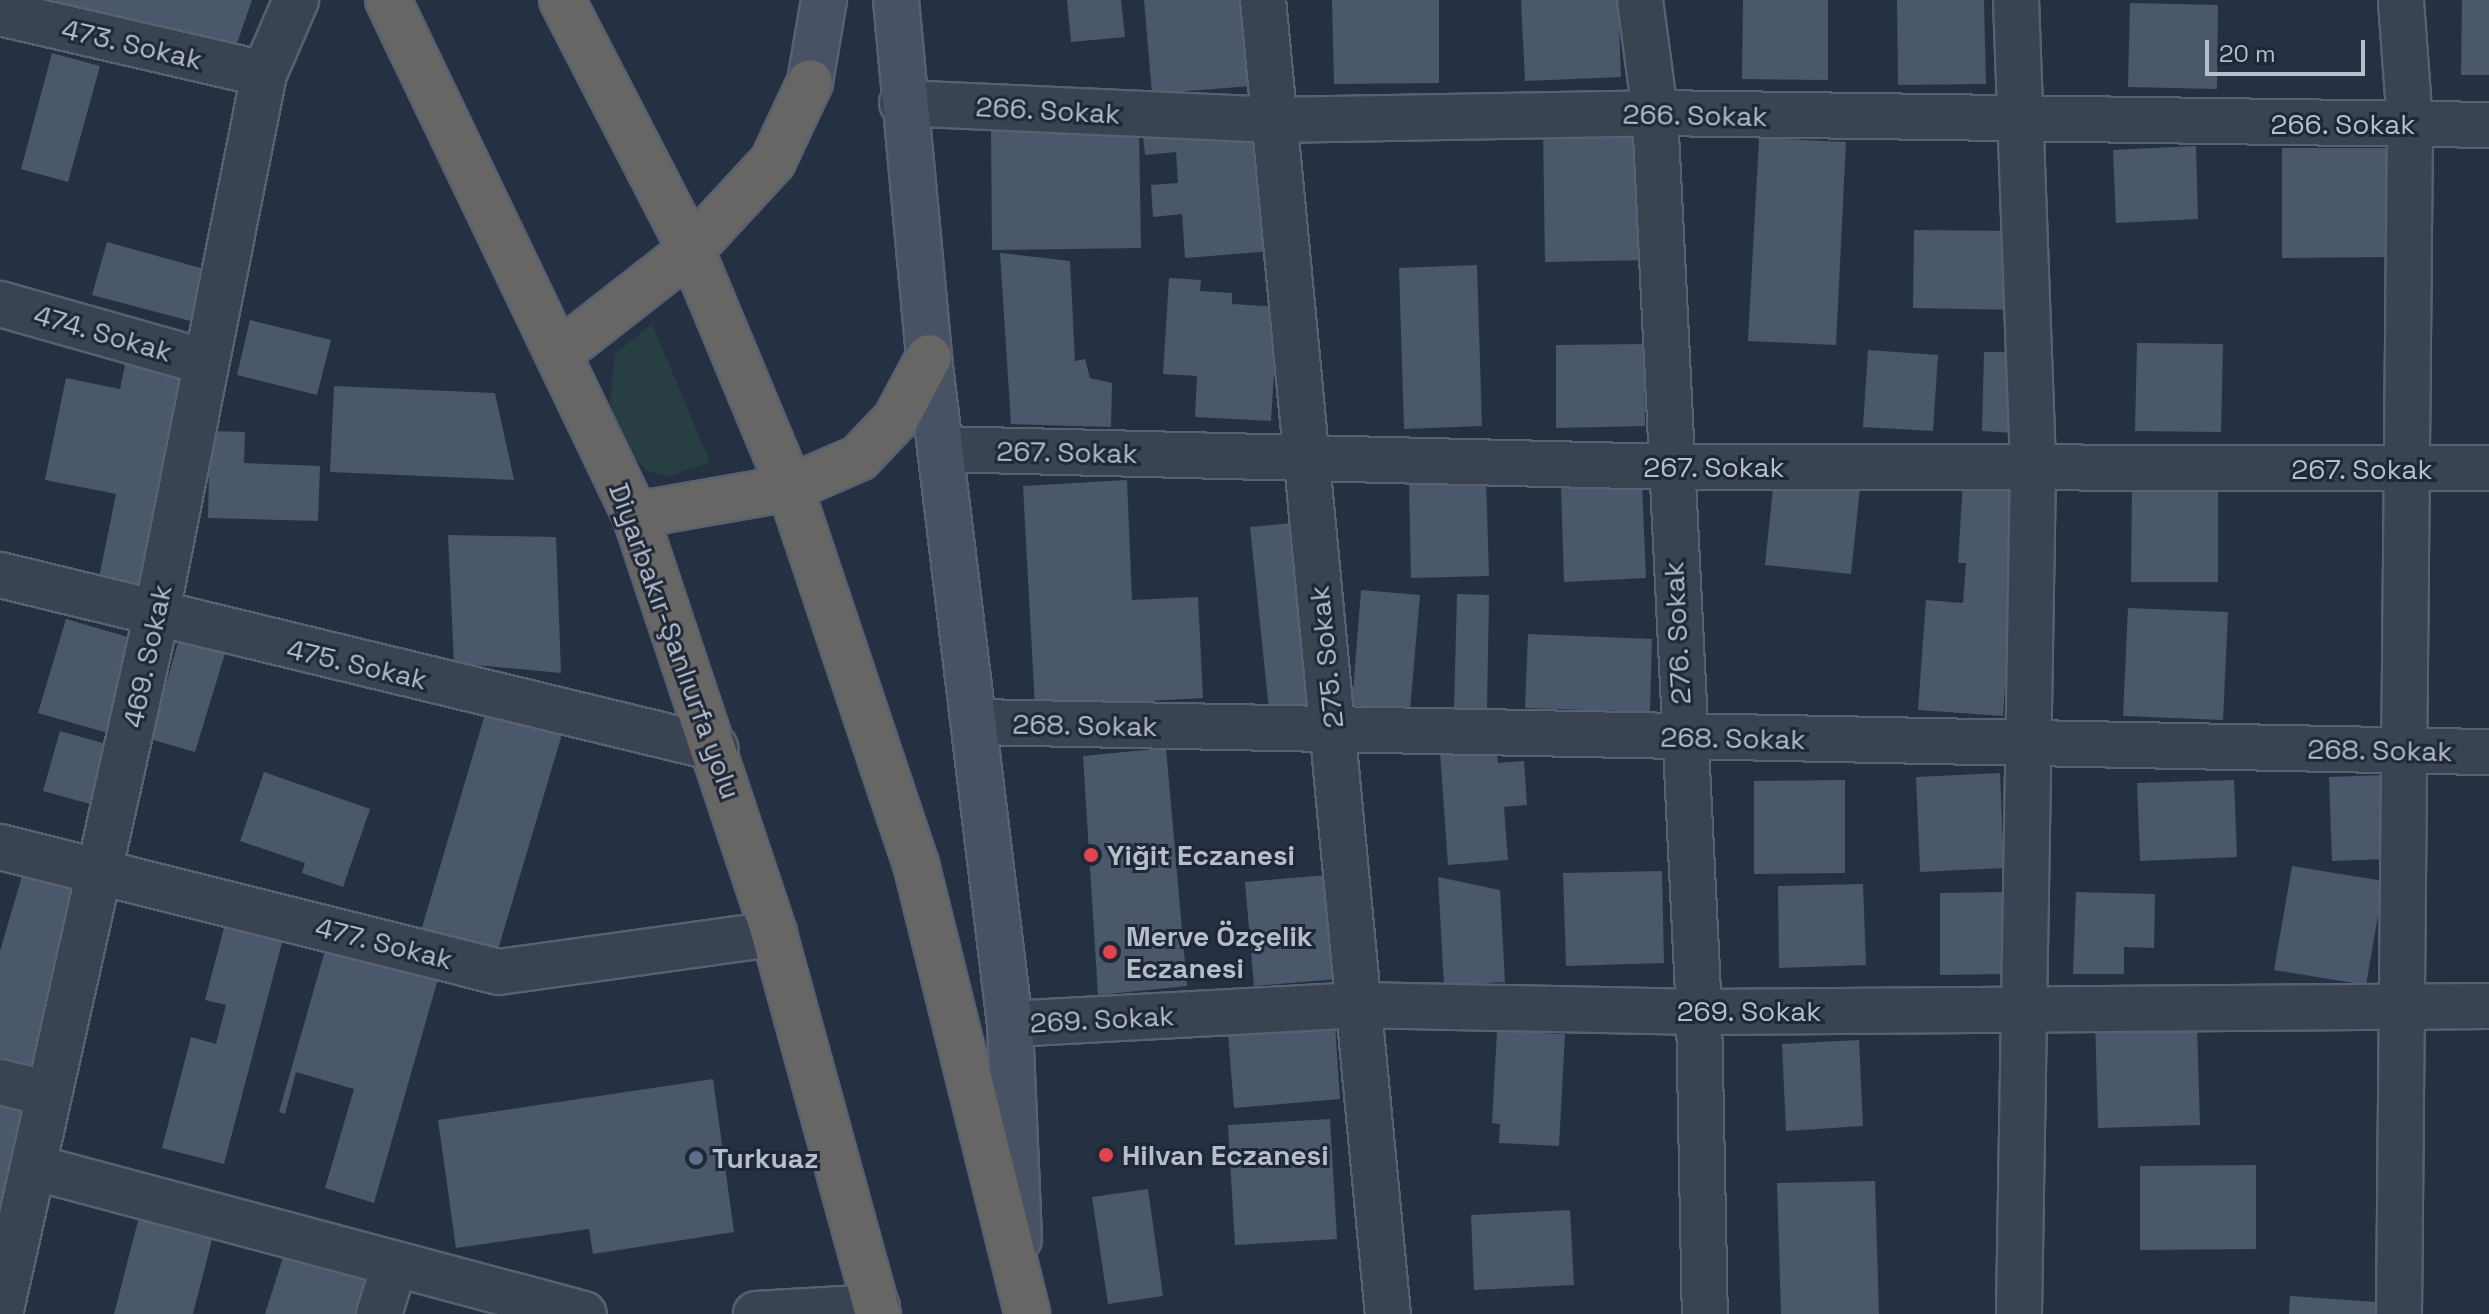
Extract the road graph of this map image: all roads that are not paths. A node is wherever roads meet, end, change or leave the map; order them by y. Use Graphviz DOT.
graph roads {
  1 [pos="296,0"];
  2 [pos="388,0"];
  3 [pos="562,0"];
  4 [pos="824,0"];
  5 [pos="896,0"];
  6 [pos="1263,0"];
  7 [pos="1640,0"];
  8 [pos="2016,0"];
  9 [pos="2401,0"];
  10 [pos="6,9"];
  11 [pos="264,74"];
  12 [pos="810,82"];
  13 [pos="902,103"];
  14 [pos="1655,113"];
  15 [pos="1270,120"];
  16 [pos="2019,122"];
  17 [pos="2410,124"];
  18 [pos="2489,125"];
  19 [pos="691,250"];
  20 [pos="0,304"];
  21 [pos="558,354"];
  22 [pos="929,357"];
  23 [pos="205,362"];
  24 [pos="940,449"];
  25 [pos="1305,458"];
  26 [pos="1669,467"];
  27 [pos="2033,468"];
  28 [pos="2489,468"];
  29 [pos="2407,470"];
  30 [pos="790,488"];
  31 [pos="635,515"];
  32 [pos="0,575"];
  33 [pos="156,617"];
  34 [pos="976,722"];
  35 [pos="1333,730"];
  36 [pos="1683,738"];
  37 [pos="2028,743"];
  38 [pos="715,748"];
  39 [pos="2405,750"];
  40 [pos="2489,752"];
  41 [pos="0,847"];
  42 [pos="99,872"];
  43 [pos="774,934"];
  44 [pos="2402,1004"];
  45 [pos="1360,1005"];
  46 [pos="2489,1006"];
  47 [pos="2022,1009"];
  48 [pos="1699,1012"];
  49 [pos="1010,1024"];
  50 [pos="0,1082"];
  51 [pos="46,1093"];
  52 [pos="33,1167"];
  53 [pos="395,1264"];
  54 [pos="1024,1306"];
  55 [pos="877,1310"];
  56 [pos="0,1314"];
  57 [pos="379,1314"];
  58 [pos="584,1314"];
  59 [pos="756,1314"];
  60 [pos="1388,1314"];
  61 [pos="1705,1314"];
  62 [pos="2019,1314"];
  63 [pos="2399,1314"];
  1 -- 11 [label="street, 469. Sokak"];
  2 -- 21 [label="highway, Diyarbakır-Şanlıurfa yolu"];
  3 -- 19 [label="highway"];
  4 -- 12 [label="main road"];
  5 -- 13 [label="main road"];
  6 -- 15 [label="street, 275. Sokak"];
  7 -- 14 [label="street, 276. Sokak"];
  8 -- 16 [label="street"];
  9 -- 17 [label="street"];
  10 -- 11 [label="street, 473. Sokak"];
  11 -- 23 [label="street, 469. Sokak"];
  12 -- 19 [label="highway"];
  13 -- 15 [label="street, 266. Sokak"];
  13 -- 22 [label="main road"];
  14 -- 15 [label="street, 266. Sokak"];
  14 -- 16 [label="street, 266. Sokak"];
  14 -- 26 [label="street, 276. Sokak"];
  15 -- 25 [label="street, 275. Sokak"];
  16 -- 17 [label="street, 266. Sokak"];
  16 -- 27 [label="street"];
  17 -- 18 [label="street, 266. Sokak"];
  17 -- 29 [label="street"];
  19 -- 21 [label="highway"];
  19 -- 30 [label="highway"];
  20 -- 23 [label="street, 474. Sokak"];
  21 -- 31 [label="highway, Diyarbakır-Şanlıurfa yolu"];
  22 -- 24 [label="main road"];
  22 -- 30 [label="highway"];
  23 -- 33 [label="street, 469. Sokak"];
  24 -- 25 [label="street, 267. Sokak"];
  24 -- 34 [label="main road"];
  25 -- 26 [label="street, 267. Sokak"];
  25 -- 35 [label="street, 275. Sokak"];
  26 -- 27 [label="street, 267. Sokak"];
  26 -- 36 [label="street, 276. Sokak"];
  27 -- 29 [label="street, 267. Sokak"];
  27 -- 37 [label="street"];
  28 -- 29 [label="street, 267. Sokak"];
  29 -- 39 [label="street"];
  30 -- 31 [label="highway"];
  30 -- 54 [label="highway"];
  31 -- 38 [label="highway, Diyarbakır-Şanlıurfa yolu"];
  32 -- 33 [label="street, 475. Sokak"];
  33 -- 38 [label="street, 475. Sokak"];
  33 -- 42 [label="street, 469. Sokak"];
  34 -- 35 [label="street, 268. Sokak"];
  34 -- 49 [label="main road"];
  35 -- 36 [label="street, 268. Sokak"];
  35 -- 45 [label="street, 275. Sokak"];
  36 -- 37 [label="street, 268. Sokak"];
  36 -- 48 [label="street, 276. Sokak"];
  37 -- 39 [label="street, 268. Sokak"];
  37 -- 47 [label="street"];
  38 -- 43 [label="highway, Diyarbakır-Şanlıurfa yolu"];
  39 -- 40 [label="street, 268. Sokak"];
  39 -- 44 [label="street"];
  41 -- 42 [label="street, 477. Sokak"];
  42 -- 43 [label="street, 477. Sokak"];
  42 -- 51 [label="street, 469. Sokak"];
  43 -- 55 [label="highway, Diyarbakır-Şanlıurfa yolu"];
  44 -- 46 [label="street, 269. Sokak"];
  44 -- 47 [label="street, 269. Sokak"];
  44 -- 63 [label="street"];
  45 -- 48 [label="street, 269. Sokak"];
  45 -- 49 [label="street, 269. Sokak"];
  45 -- 60 [label="street, 275. Sokak"];
  47 -- 48 [label="street, 269. Sokak"];
  47 -- 62 [label="street"];
  48 -- 61 [label="street, 276. Sokak"];
  49 -- 54 [label="main road"];
  50 -- 51 [label="street"];
  51 -- 52 [label="street, 469. Sokak"];
  52 -- 53 [label="street"];
  52 -- 56 [label="street, 469. Sokak"];
  53 -- 57 [label="street"];
  53 -- 58 [label="street"];
  55 -- 59 [label="street"];
}
